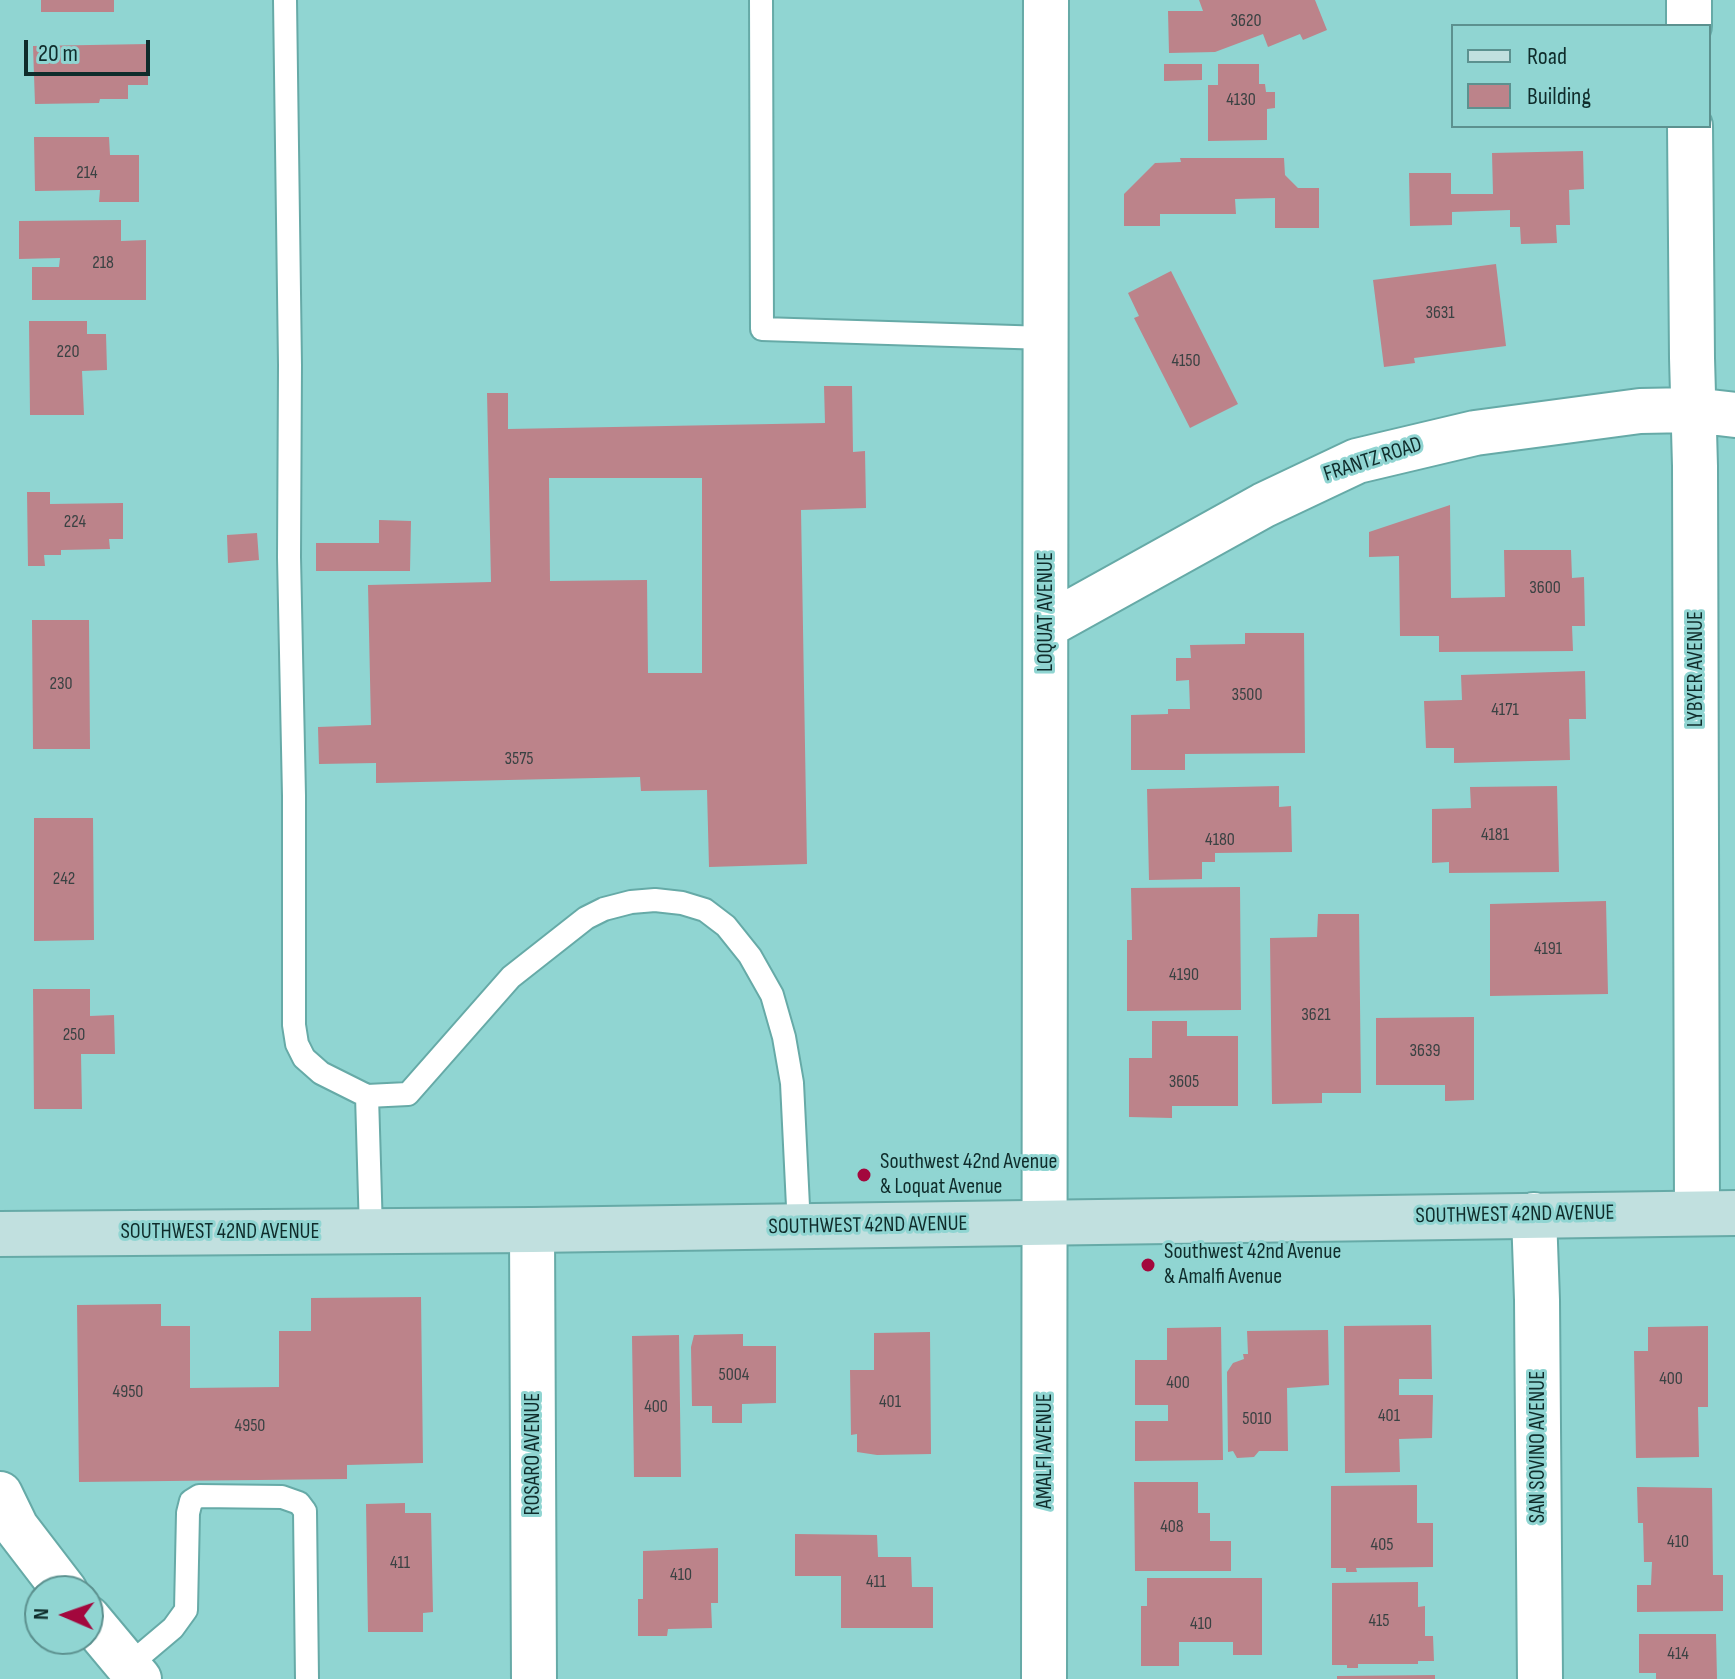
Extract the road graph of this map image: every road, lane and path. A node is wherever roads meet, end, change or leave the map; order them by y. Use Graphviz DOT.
graph roads {
  1 [pos="285,0"];
  2 [pos="761,0"];
  3 [pos="1689,0"];
  4 [pos="1052,3"];
  5 [pos="1689,24"];
  6 [pos="1690,128"];
  7 [pos="1046,338"];
  8 [pos="1714,412"];
  9 [pos="1046,626"];
  10 [pos="367,1096"];
  11 [pos="1716,1213"];
  12 [pos="1534,1215"];
  13 [pos="1045,1223"];
  14 [pos="799,1227"];
  15 [pos="532,1230"];
  16 [pos="371,1231"];
  17 [pos="0,1234"];
  18 [pos="0,1494"];
  19 [pos="53,1575"];
  20 [pos="104,1637"];
  21 [pos="134,1672"];
  22 [pos="307,1679"];
  23 [pos="534,1679"];
  24 [pos="1044,1679"];
  25 [pos="1540,1679"];
  1 -- 10 [label="lane"];
  2 -- 7 [label="lane"];
  3 -- 5 [label="street"];
  4 -- 7 [label="street, LOQUAT AVENUE"];
  6 -- 8 [label="street, LYBYER AVENUE"];
  7 -- 9 [label="street, LOQUAT AVENUE"];
  8 -- 9 [label="street, FRANTZ ROAD"];
  8 -- 11 [label="street, LYBYER AVENUE"];
  9 -- 13 [label="street, LOQUAT AVENUE"];
  10 -- 14 [label="lane"];
  10 -- 16 [label="lane"];
  11 -- 12 [label="main road, SOUTHWEST 42ND AVENUE"];
  12 -- 13 [label="main road, SOUTHWEST 42ND AVENUE"];
  12 -- 25 [label="street, SAN SOVINO AVENUE"];
  13 -- 14 [label="main road, SOUTHWEST 42ND AVENUE"];
  13 -- 24 [label="street, AMALFI AVENUE"];
  14 -- 15 [label="main road, SOUTHWEST 42ND AVENUE"];
  15 -- 16 [label="main road, SOUTHWEST 42ND AVENUE"];
  15 -- 23 [label="street, ROSARO AVENUE"];
  16 -- 17 [label="main road, SOUTHWEST 42ND AVENUE"];
  18 -- 19 [label="street"];
  20 -- 21 [label="street"];
  21 -- 22 [label="lane"];
}
